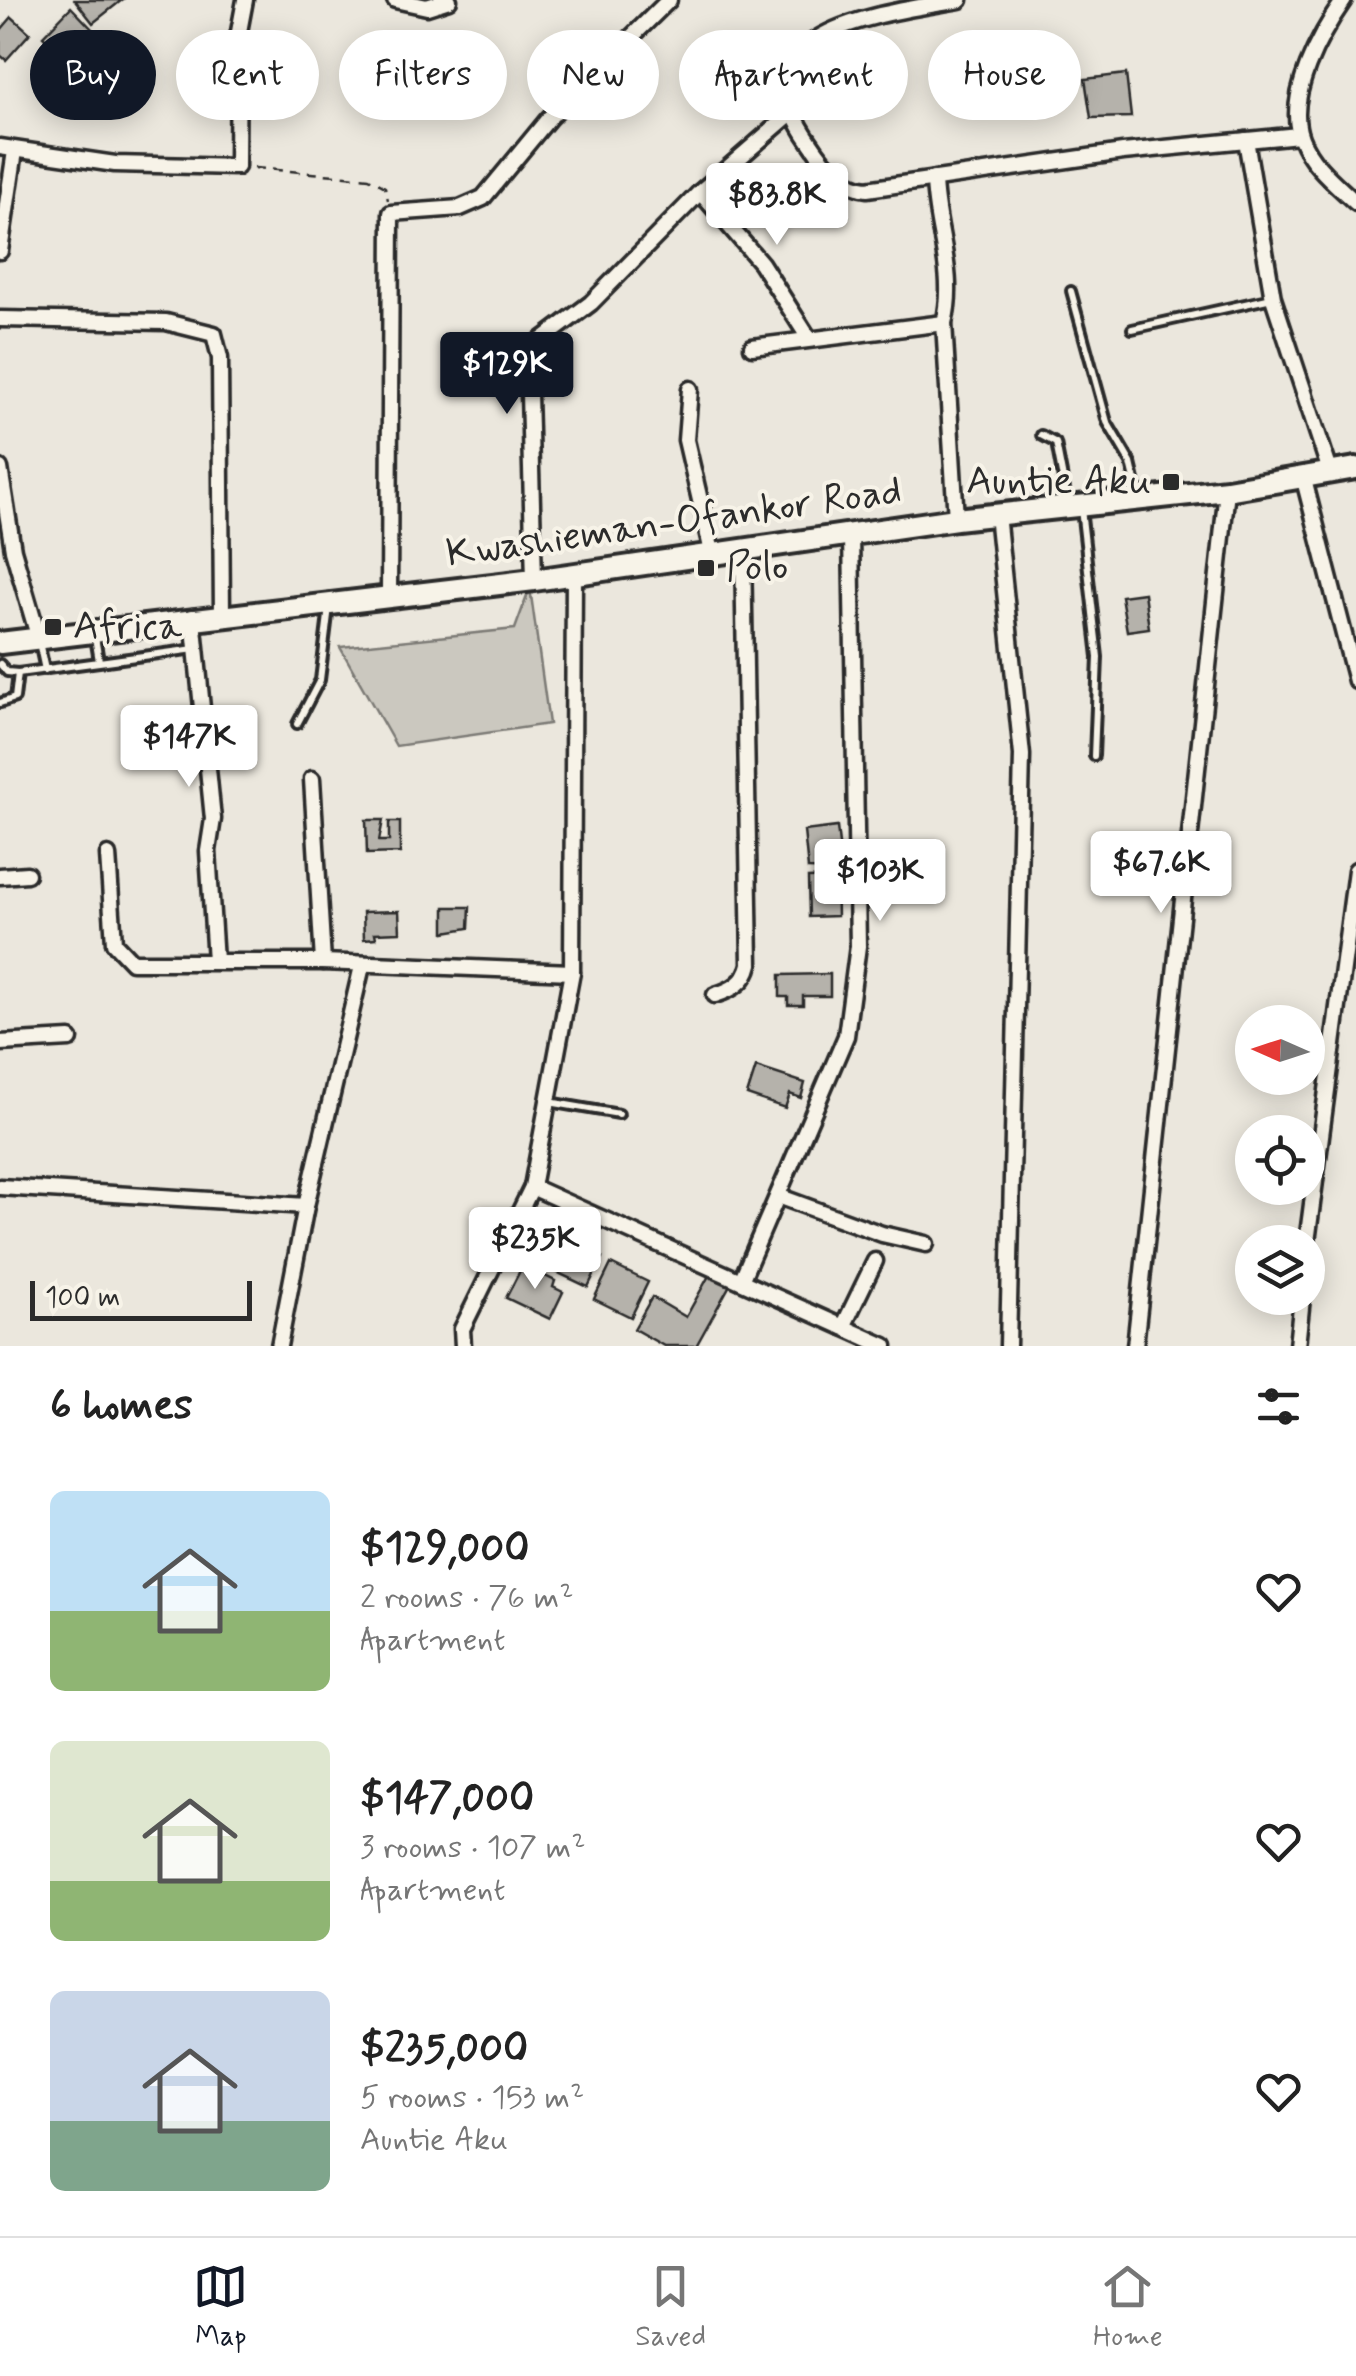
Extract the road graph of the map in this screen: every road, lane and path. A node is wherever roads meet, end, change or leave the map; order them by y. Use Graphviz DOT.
graph roads {
  1 [pos="245,0"];
  2 [pos="395,0"];
  3 [pos="449,0"];
  4 [pos="670,0"];
  5 [pos="960,0"];
  6 [pos="1344,0"];
  7 [pos="832,30"];
  8 [pos="783,120"];
  9 [pos="794,120"];
  10 [pos="1299,135"];
  11 [pos="1246,140"];
  12 [pos="8,149"];
  13 [pos="238,167"];
  14 [pos="934,179"];
  15 [pos="700,192"];
  16 [pos="1356,203"];
  17 [pos="390,213"];
  18 [pos="0,251"];
  19 [pos="1071,291"];
  20 [pos="1273,298"];
  21 [pos="0,319"];
  22 [pos="944,323"];
  23 [pos="1132,329"];
  24 [pos="808,337"];
  25 [pos="752,347"];
  26 [pos="690,389"];
  27 [pos="1040,435"];
  28 [pos="0,468"];
  29 [pos="1356,468"];
  30 [pos="1330,471"];
  31 [pos="1303,476"];
  32 [pos="1228,490"];
  33 [pos="1140,498"];
  34 [pos="1074,506"];
  35 [pos="997,514"];
  36 [pos="956,519"];
  37 [pos="851,535"];
  38 [pos="743,548"];
  39 [pos="712,552"];
  40 [pos="574,572"];
  41 [pos="534,580"];
  42 [pos="389,598"];
  43 [pos="330,602"];
  44 [pos="222,615"];
  45 [pos="194,617"];
  46 [pos="94,630"];
  47 [pos="39,639"];
  48 [pos="0,643"];
  49 [pos="195,649"];
  50 [pos="99,660"];
  51 [pos="0,664"];
  52 [pos="45,670"];
  53 [pos="18,674"];
  54 [pos="1356,681"];
  55 [pos="0,704"];
  56 [pos="297,724"];
  57 [pos="1094,756"];
  58 [pos="312,779"];
  59 [pos="108,855"];
  60 [pos="1356,870"];
  61 [pos="27,874"];
  62 [pos="0,876"];
  63 [pos="215,961"];
  64 [pos="323,962"];
  65 [pos="362,966"];
  66 [pos="572,972"];
  67 [pos="715,995"];
  68 [pos="70,1038"];
  69 [pos="0,1043"];
  70 [pos="548,1102"];
  71 [pos="619,1114"];
  72 [pos="0,1187"];
  73 [pos="532,1187"];
  74 [pos="778,1196"];
  75 [pos="306,1206"];
  76 [pos="1309,1225"];
  77 [pos="926,1244"];
  78 [pos="876,1262"];
  79 [pos="741,1281"];
  80 [pos="1301,1315"];
  81 [pos="843,1327"];
  82 [pos="280,1346"];
  83 [pos="463,1346"];
  84 [pos="885,1346"];
  85 [pos="1008,1346"];
  86 [pos="1135,1346"];
  87 [pos="1298,1346"];
  1 -- 13 [label="street"];
  2 -- 3 [label="street"];
  4 -- 17 [label="street"];
  5 -- 7 [label="street"];
  6 -- 10 [label="street"];
  8 -- 15 [label="street"];
  9 -- 14 [label="street"];
  10 -- 11 [label="street"];
  10 -- 16 [label="street"];
  11 -- 14 [label="street"];
  11 -- 20 [label="street"];
  12 -- 13 [label="street"];
  12 -- 18 [label="street"];
  13 -- 17 [label="path"];
  14 -- 22 [label="street"];
  15 -- 24 [label="street"];
  15 -- 41 [label="street"];
  17 -- 42 [label="street"];
  19 -- 33 [label="lane"];
  20 -- 23 [label="lane"];
  20 -- 30 [label="street"];
  21 -- 44 [label="street"];
  22 -- 24 [label="street"];
  22 -- 36 [label="street"];
  24 -- 25 [label="street"];
  26 -- 39 [label="street"];
  27 -- 34 [label="lane"];
  28 -- 47 [label="street"];
  29 -- 30 [label="main road, Kwashieman-Ofankor Road"];
  30 -- 31 [label="main road, Kwashieman-Ofankor Road"];
  31 -- 32 [label="main road, Kwashieman-Ofankor Road"];
  31 -- 54 [label="street"];
  32 -- 33 [label="main road, Kwashieman-Ofankor Road"];
  32 -- 86 [label="street"];
  33 -- 34 [label="main road, Kwashieman-Ofankor Road"];
  34 -- 35 [label="main road, Kwashieman-Ofankor Road"];
  34 -- 57 [label="lane"];
  35 -- 36 [label="main road, Kwashieman-Ofankor Road"];
  35 -- 85 [label="street"];
  36 -- 37 [label="main road, Kwashieman-Ofankor Road"];
  37 -- 38 [label="main road, Kwashieman-Ofankor Road"];
  37 -- 74 [label="street"];
  38 -- 39 [label="main road, Kwashieman-Ofankor Road"];
  38 -- 67 [label="street"];
  39 -- 40 [label="main road, Kwashieman-Ofankor Road"];
  40 -- 41 [label="main road, Kwashieman-Ofankor Road"];
  40 -- 66 [label="street"];
  41 -- 42 [label="main road, Kwashieman-Ofankor Road"];
  42 -- 43 [label="main road, Kwashieman-Ofankor Road"];
  43 -- 44 [label="main road, Kwashieman-Ofankor Road"];
  43 -- 56 [label="lane"];
  44 -- 45 [label="main road, Kwashieman-Ofankor Road"];
  45 -- 46 [label="main road, Kwashieman-Ofankor Road"];
  45 -- 49 [label="street"];
  46 -- 47 [label="main road, Kwashieman-Ofankor Road"];
  46 -- 50 [label="lane"];
  47 -- 48 [label="main road, Kwashieman-Ofankor Road"];
  47 -- 52 [label="lane"];
  49 -- 50 [label="lane"];
  49 -- 63 [label="street"];
  50 -- 52 [label="lane"];
  51 -- 53 [label="lane"];
  52 -- 53 [label="lane"];
  53 -- 55 [label="lane"];
  58 -- 64 [label="street"];
  59 -- 63 [label="street"];
  60 -- 76 [label="street"];
  61 -- 62 [label="street"];
  63 -- 64 [label="street"];
  64 -- 65 [label="street"];
  65 -- 66 [label="street"];
  65 -- 75 [label="street"];
  66 -- 70 [label="street"];
  68 -- 69 [label="street"];
  70 -- 71 [label="lane"];
  70 -- 73 [label="street"];
  72 -- 75 [label="street"];
  73 -- 79 [label="street"];
  73 -- 83 [label="street"];
  74 -- 77 [label="street"];
  74 -- 79 [label="street"];
  75 -- 82 [label="street"];
  78 -- 81 [label="street"];
  79 -- 81 [label="street"];
  80 -- 87 [label="street"];
  81 -- 84 [label="street"];
}
